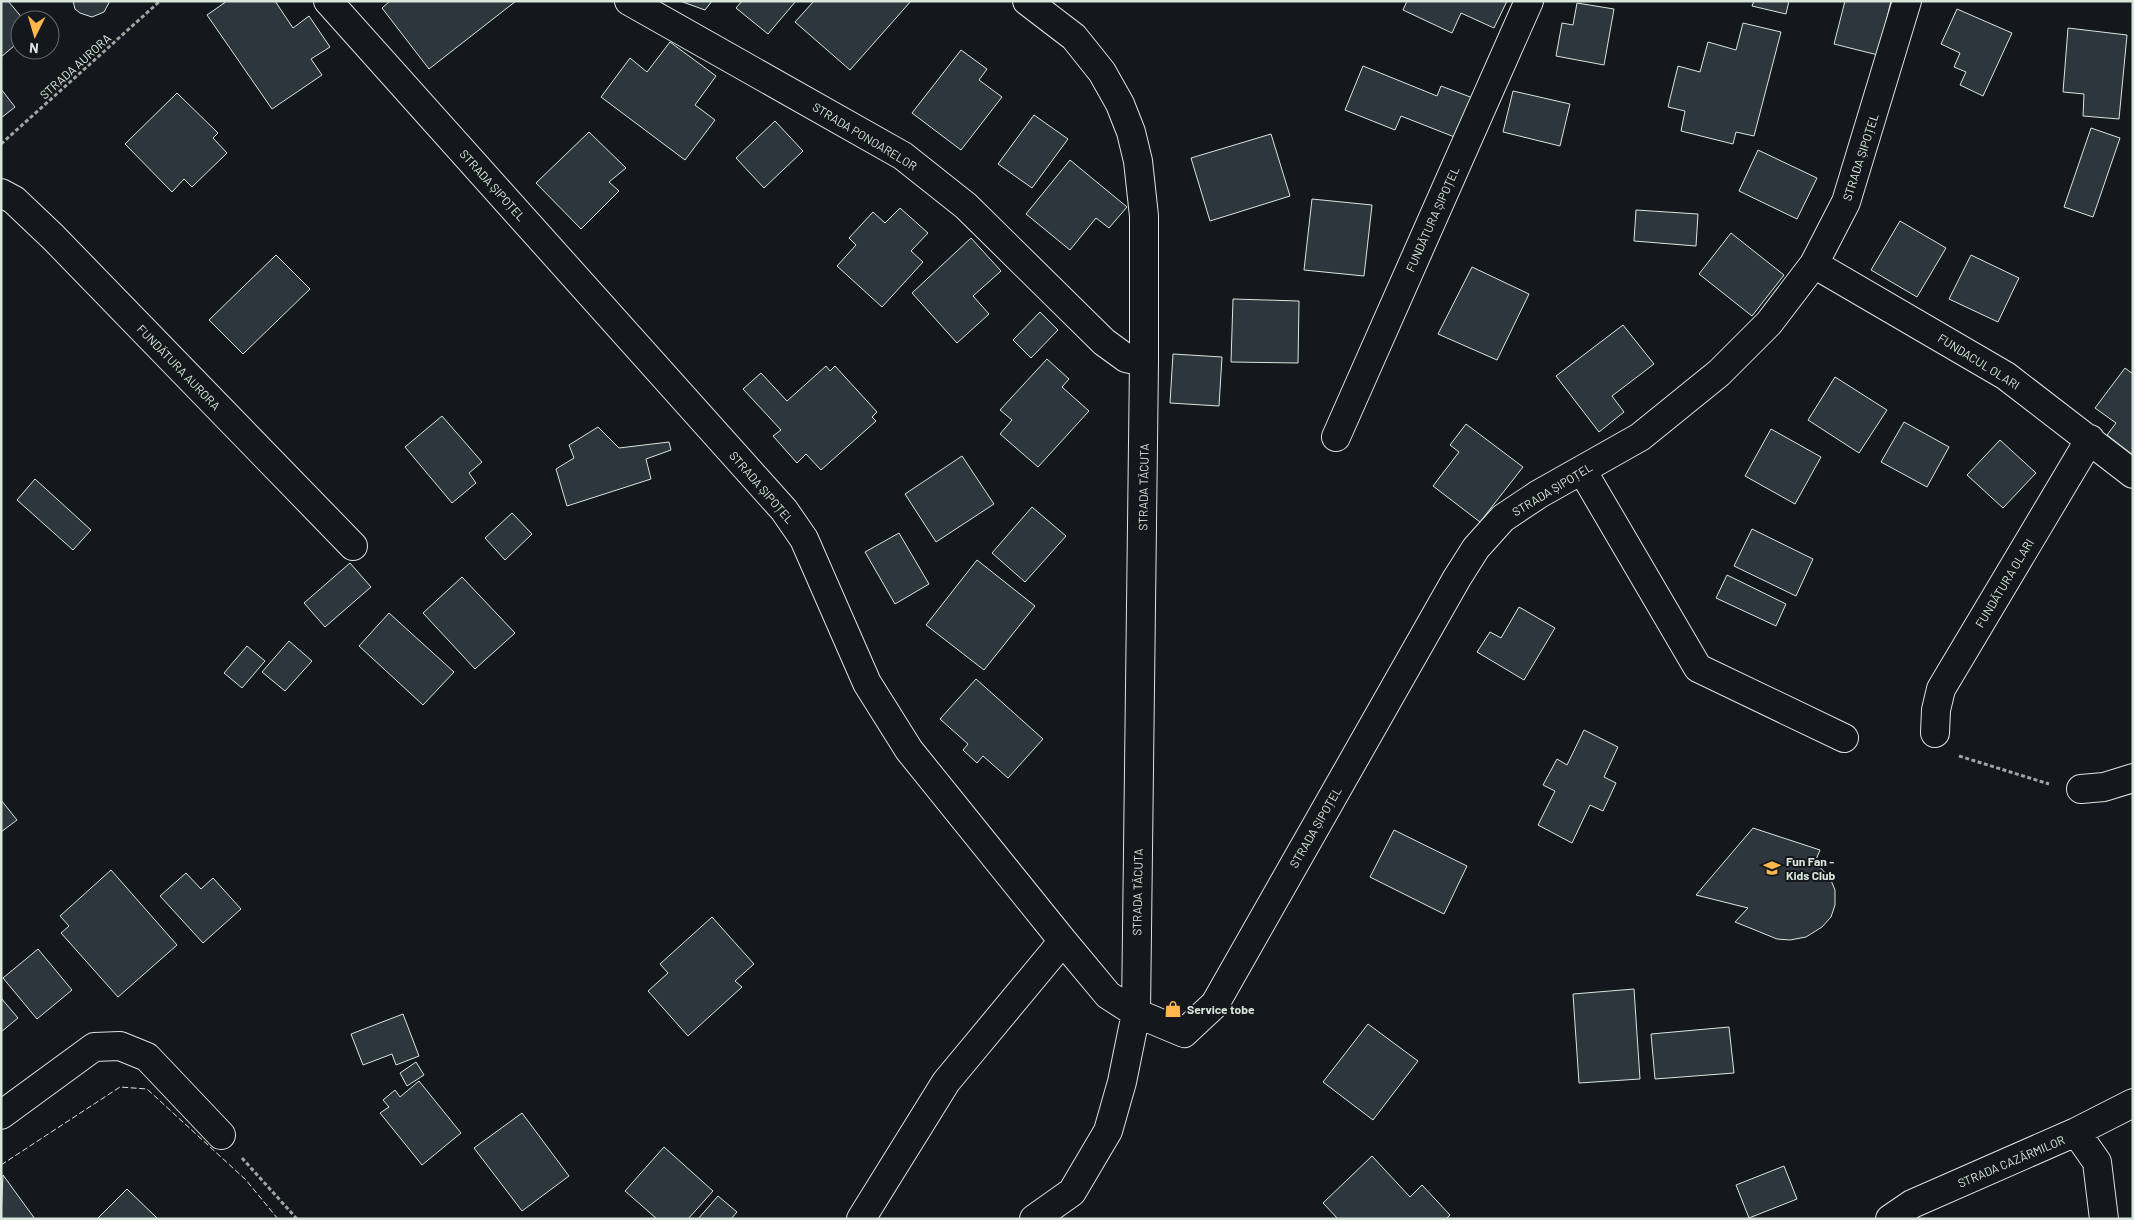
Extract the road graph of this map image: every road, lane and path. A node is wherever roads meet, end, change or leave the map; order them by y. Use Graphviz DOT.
graph roads {
  1 [pos="160,1"];
  2 [pos="328,1"];
  3 [pos="629,1"];
  4 [pos="1027,1"];
  5 [pos="1529,1"];
  6 [pos="1908,1"];
  7 [pos="1,144"];
  8 [pos="1,193"];
  9 [pos="1814,264"];
  10 [pos="1144,362"];
  11 [pos="1336,437"];
  12 [pos="2090,439"];
  13 [pos="1582,470"];
  14 [pos="2133,474"];
  15 [pos="353,546"];
  16 [pos="1935,734"];
  17 [pos="1844,738"];
  18 [pos="2133,778"];
  19 [pos="2081,789"];
  20 [pos="1062,941"];
  21 [pos="1136,1013"];
  22 [pos="2133,1103"];
  23 [pos="1,1115"];
  24 [pos="2076,1132"];
  25 [pos="221,1135"];
  26 [pos="297,1219"];
  27 [pos="861,1219"];
  28 [pos="1034,1219"];
  29 [pos="1890,1219"];
  30 [pos="2104,1219"];
  1 -- 7 [label="path, STRADA AURORA"];
  2 -- 20 [label="street, STRADA ȘIPOȚEL"];
  3 -- 10 [label="street, STRADA PONOARELOR"];
  4 -- 10 [label="street, STRADA TĂCUTA"];
  5 -- 11 [label="street, FUNDĂTURA ȘIPOȚEL"];
  6 -- 9 [label="street, STRADA ȘIPOȚEL"];
  8 -- 15 [label="street, FUNDĂTURA AURORA"];
  9 -- 12 [label="street, FUNDACUL OLARI"];
  9 -- 13 [label="street, STRADA ȘIPOȚEL"];
  10 -- 21 [label="street, STRADA TĂCUTA"];
  12 -- 14 [label="street, FUNDACUL OLARI"];
  12 -- 16 [label="street, FUNDĂTURA OLARI"];
  13 -- 17 [label="street"];
  13 -- 21 [label="street, STRADA ȘIPOȚEL"];
  16 -- 19 [label="path"];
  18 -- 19 [label="street"];
  20 -- 21 [label="street, STRADA ȘIPOȚEL"];
  20 -- 27 [label="street"];
  21 -- 28 [label="street"];
  22 -- 24 [label="street, STRADA CAZĂRMILOR"];
  23 -- 25 [label="street"];
  24 -- 29 [label="street, STRADA CAZĂRMILOR"];
  24 -- 30 [label="street"];
  25 -- 26 [label="path"];
}
